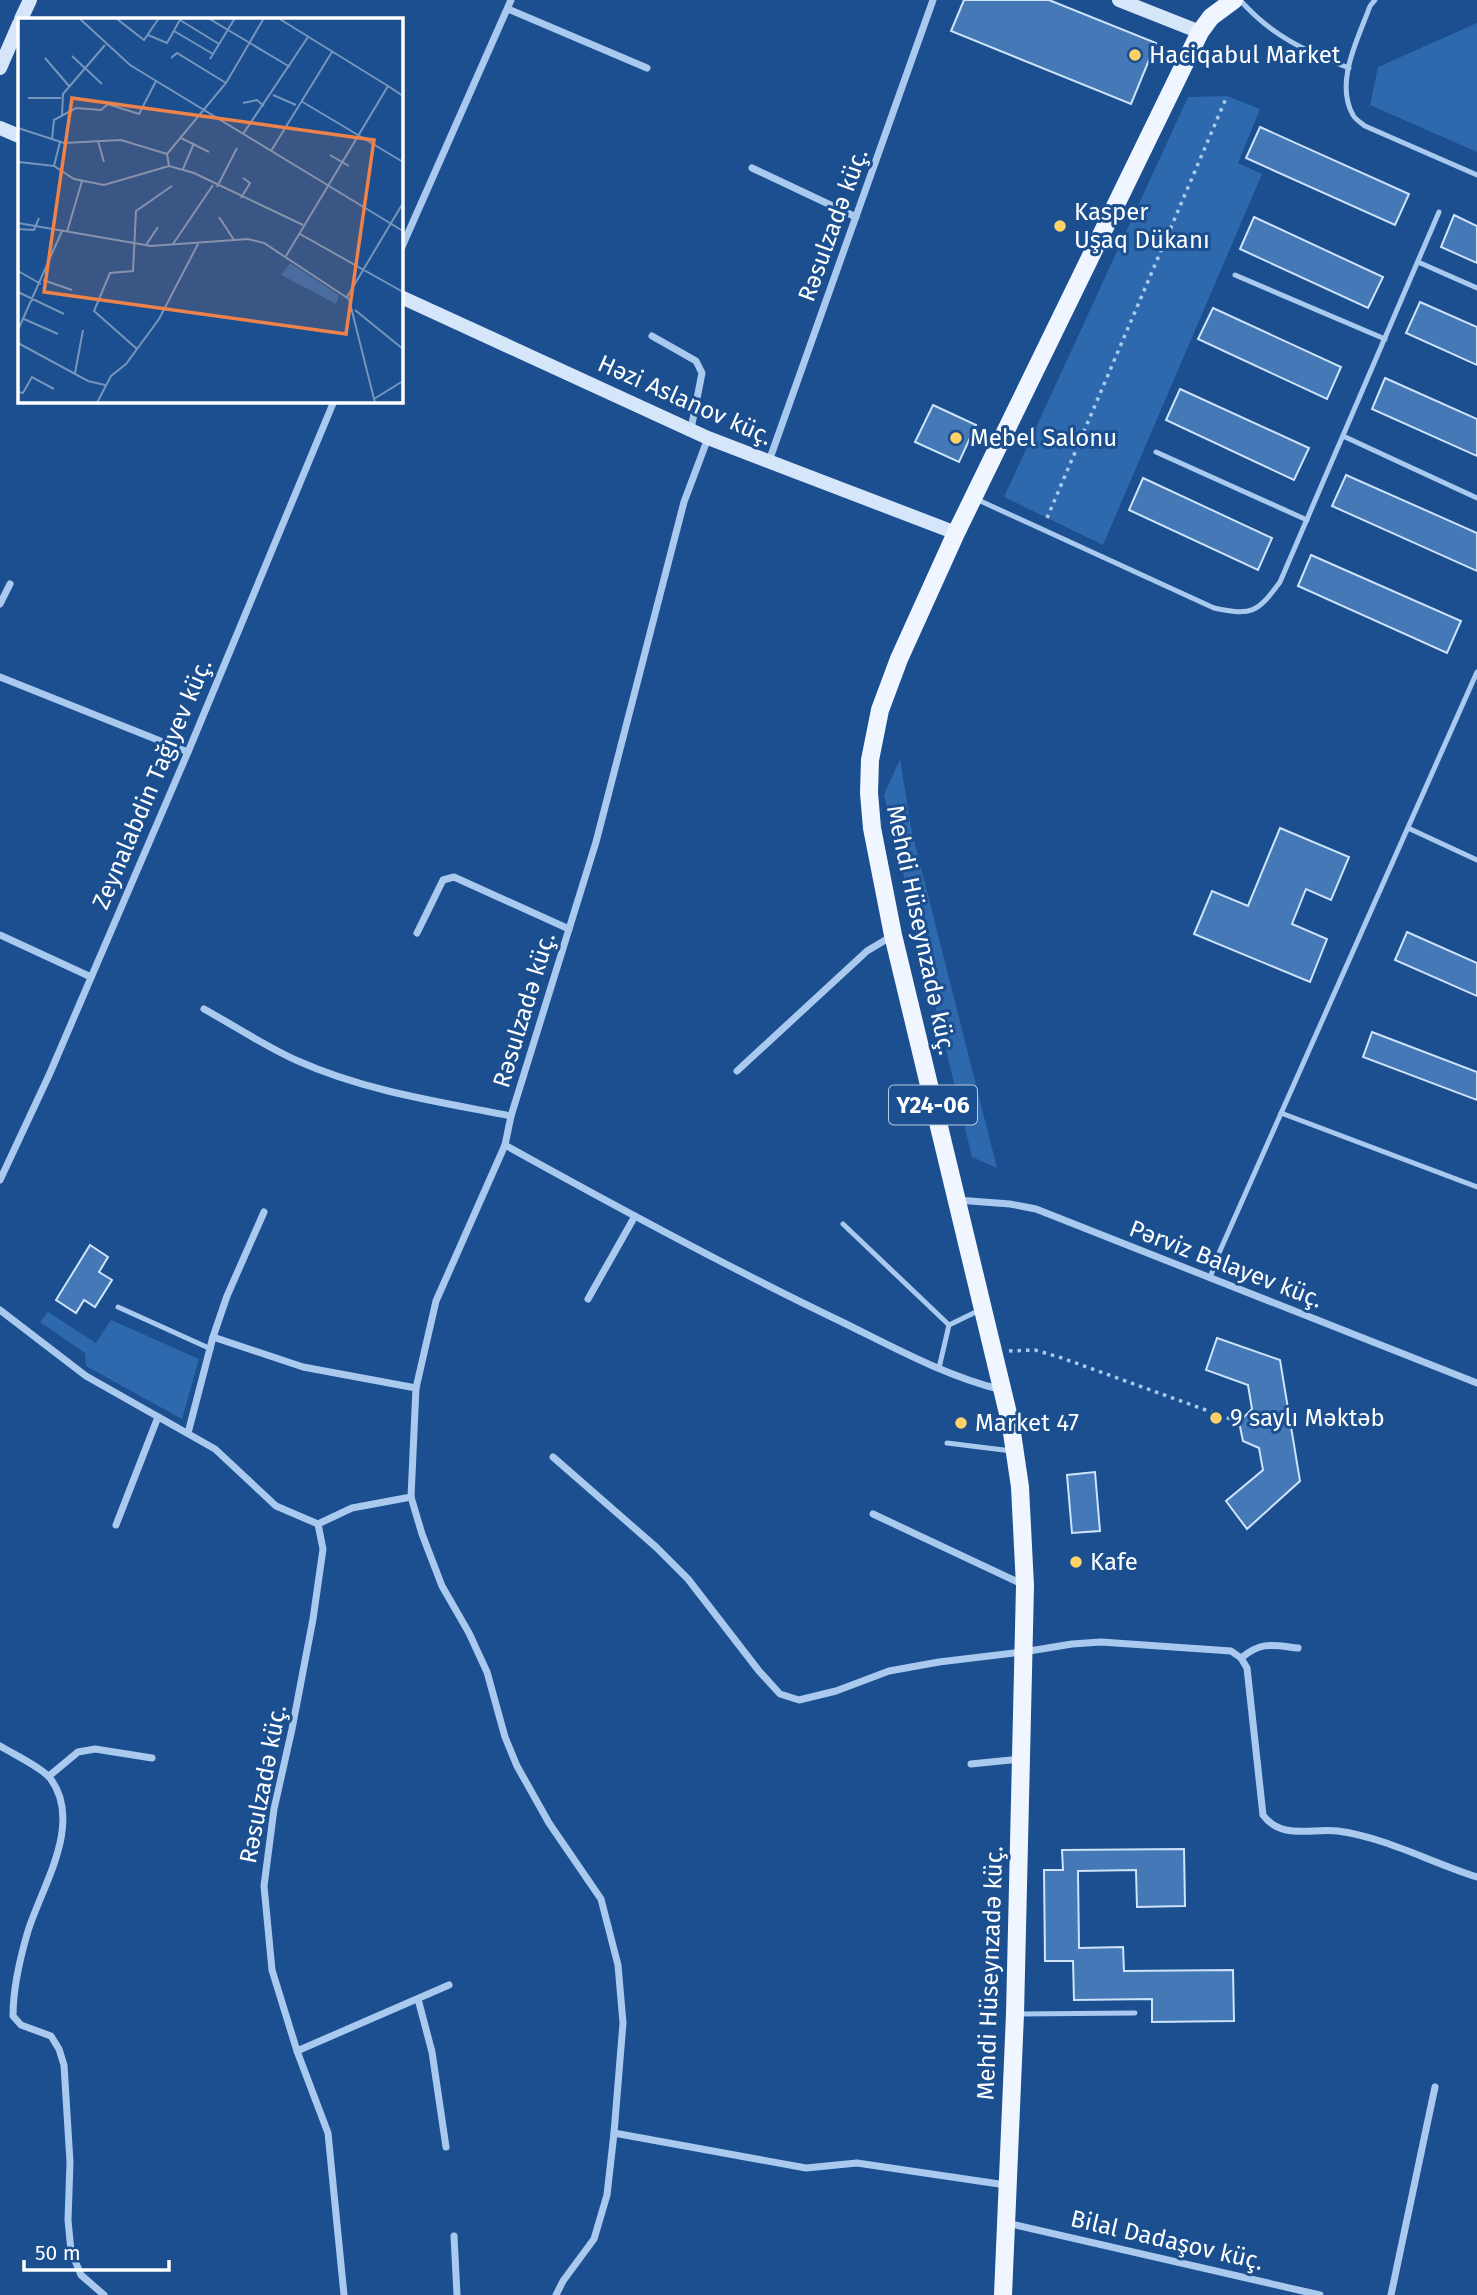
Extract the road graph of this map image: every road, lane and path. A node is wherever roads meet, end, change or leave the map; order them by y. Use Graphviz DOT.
graph roads {
  1 [pos="30,0"];
  2 [pos="511,0"];
  3 [pos="933,0"];
  4 [pos="1119,0"];
  5 [pos="1234,0"];
  6 [pos="1240,0"];
  7 [pos="1375,0"];
  8 [pos="508,9"];
  9 [pos="22,18"];
  10 [pos="18,26"];
  11 [pos="1200,32"];
  12 [pos="0,68"];
  13 [pos="647,68"];
  14 [pos="1349,68"];
  15 [pos="1227,96"];
  16 [pos="0,128"];
  17 [pos="18,136"];
  18 [pos="752,168"];
  19 [pos="1477,175"];
  20 [pos="1439,212"];
  21 [pos="856,217"];
  22 [pos="402,247"];
  23 [pos="1418,262"];
  24 [pos="1236,275"];
  25 [pos="1477,288"];
  26 [pos="402,297"];
  27 [pos="652,336"];
  28 [pos="1385,339"];
  29 [pos="334,402"];
  30 [pos="691,430"];
  31 [pos="1343,436"];
  32 [pos="708,438"];
  33 [pos="1156,452"];
  34 [pos="769,462"];
  35 [pos="973,498"];
  36 [pos="1477,498"];
  37 [pos="1047,518"];
  38 [pos="1307,520"];
  39 [pos="956,533"];
  40 [pos="10,584"];
  41 [pos="0,604"];
  42 [pos="1477,672"];
  43 [pos="0,677"];
  44 [pos="188,752"];
  45 [pos="1408,828"];
  46 [pos="1477,860"];
  47 [pos="569,929"];
  48 [pos="417,933"];
  49 [pos="893,935"];
  50 [pos="0,936"];
  51 [pos="91,977"];
  52 [pos="204,1009"];
  53 [pos="737,1071"];
  54 [pos="1281,1113"];
  55 [pos="512,1116"];
  56 [pos="505,1145"];
  57 [pos="0,1180"];
  58 [pos="1477,1187"];
  59 [pos="956,1200"];
  60 [pos="264,1212"];
  61 [pos="635,1216"];
  62 [pos="843,1224"];
  63 [pos="1210,1278"];
  64 [pos="587,1299"];
  65 [pos="118,1307"];
  66 [pos="982,1309"];
  67 [pos="0,1310"];
  68 [pos="949,1325"];
  69 [pos="214,1337"];
  70 [pos="211,1349"];
  71 [pos="993,1353"];
  72 [pos="939,1368"];
  73 [pos="1477,1382"];
  74 [pos="416,1388"];
  75 [pos="1003,1390"];
  76 [pos="159,1418"];
  77 [pos="1239,1422"];
  78 [pos="188,1433"];
  79 [pos="947,1443"];
  80 [pos="1016,1452"];
  81 [pos="553,1457"];
  82 [pos="411,1497"];
  83 [pos="873,1514"];
  84 [pos="318,1524"];
  85 [pos="116,1525"];
  86 [pos="1025,1586"];
  87 [pos="1297,1648"];
  88 [pos="1023,1653"];
  89 [pos="1241,1658"];
  90 [pos="0,1746"];
  91 [pos="152,1758"];
  92 [pos="1021,1759"];
  93 [pos="971,1764"];
  94 [pos="49,1776"];
  95 [pos="1477,1877"];
  96 [pos="449,1985"];
  97 [pos="418,1999"];
  98 [pos="1135,2013"];
  99 [pos="1015,2014"];
  100 [pos="297,2052"];
  101 [pos="1435,2087"];
  102 [pos="614,2133"];
  103 [pos="446,2147"];
  104 [pos="1006,2185"];
  105 [pos="1005,2223"];
  106 [pos="454,2236"];
  107 [pos="104,2295"];
  108 [pos="344,2295"];
  109 [pos="457,2295"];
  110 [pos="556,2295"];
  111 [pos="1003,2295"];
  112 [pos="1320,2295"];
  113 [pos="1391,2295"];
  1 -- 9 [label="main road"];
  2 -- 8 [label="street"];
  3 -- 21 [label="street, Rəsulzadə küç."];
  4 -- 11 [label="main road"];
  5 -- 11 [label="main road, Mehdi Hüseynzadə küç. / Y24-06"];
  6 -- 14 [label="lane"];
  7 -- 14 [label="lane"];
  8 -- 13 [label="street"];
  8 -- 22 [label="street"];
  10 -- 12 [label="main road"];
  11 -- 35 [label="main road, Mehdi Hüseynzadə küç. / Y24-06"];
  14 -- 19 [label="lane"];
  15 -- 37 [label="path"];
  16 -- 17 [label="main road"];
  18 -- 21 [label="street"];
  20 -- 23 [label="lane"];
  21 -- 34 [label="street, Rəsulzadə küç."];
  23 -- 25 [label="lane"];
  23 -- 28 [label="lane"];
  24 -- 28 [label="lane"];
  26 -- 30 [label="main road, Həzi Aslanov küç."];
  27 -- 30 [label="street"];
  28 -- 31 [label="lane"];
  29 -- 44 [label="street, Zeynalabdin Tağıyev küç."];
  30 -- 32 [label="main road, Həzi Aslanov küç."];
  31 -- 36 [label="lane"];
  31 -- 38 [label="lane"];
  32 -- 34 [label="main road, Həzi Aslanov küç."];
  32 -- 47 [label="street, Rəsulzadə küç."];
  33 -- 38 [label="lane"];
  34 -- 39 [label="main road, Həzi Aslanov küç."];
  35 -- 38 [label="lane"];
  35 -- 39 [label="main road, Mehdi Hüseynzadə küç. / Y24-06"];
  39 -- 49 [label="main road, Mehdi Hüseynzadə küç. / Y24-06"];
  40 -- 41 [label="street"];
  42 -- 45 [label="lane"];
  43 -- 44 [label="street"];
  44 -- 51 [label="street, Zeynalabdin Tağıyev küç."];
  45 -- 46 [label="lane"];
  45 -- 54 [label="lane"];
  47 -- 48 [label="street"];
  47 -- 55 [label="street, Rəsulzadə küç."];
  49 -- 53 [label="street"];
  49 -- 59 [label="main road, Mehdi Hüseynzadə küç. / Y24-06"];
  50 -- 51 [label="street"];
  51 -- 57 [label="street, Zeynalabdin Tağıyev küç."];
  52 -- 55 [label="street"];
  54 -- 58 [label="lane"];
  54 -- 63 [label="lane"];
  55 -- 56 [label="street, Rəsulzadə küç."];
  56 -- 61 [label="street"];
  56 -- 74 [label="street, Rəsulzadə küç."];
  59 -- 63 [label="street, Pərviz Balayev küç."];
  59 -- 66 [label="main road, Mehdi Hüseynzadə küç. / Y24-06"];
  60 -- 69 [label="street"];
  61 -- 64 [label="street"];
  61 -- 72 [label="street"];
  62 -- 68 [label="lane"];
  63 -- 73 [label="street, Pərviz Balayev küç."];
  65 -- 70 [label="lane"];
  66 -- 68 [label="lane"];
  66 -- 71 [label="main road, Mehdi Hüseynzadə küç. / Y24-06"];
  67 -- 76 [label="street"];
  68 -- 72 [label="lane"];
  69 -- 70 [label="street"];
  69 -- 74 [label="street"];
  70 -- 78 [label="street"];
  71 -- 75 [label="main road, Mehdi Hüseynzadə küç. / Y24-06"];
  71 -- 77 [label="path"];
  72 -- 75 [label="street"];
  74 -- 82 [label="street, Rəsulzadə küç."];
  75 -- 80 [label="main road, Mehdi Hüseynzadə küç. / Y24-06"];
  76 -- 78 [label="street"];
  76 -- 85 [label="street"];
  78 -- 84 [label="street"];
  79 -- 80 [label="lane"];
  80 -- 86 [label="main road, Mehdi Hüseynzadə küç. / Y24-06"];
  81 -- 88 [label="street"];
  82 -- 84 [label="street"];
  82 -- 102 [label="street"];
  83 -- 86 [label="street"];
  84 -- 100 [label="street, Rəsulzadə küç."];
  86 -- 88 [label="main road, Mehdi Hüseynzadə küç. / Y24-06"];
  87 -- 89 [label="street"];
  88 -- 89 [label="street"];
  88 -- 92 [label="main road, Mehdi Hüseynzadə küç. / Y24-06"];
  89 -- 95 [label="street"];
  90 -- 94 [label="street"];
  91 -- 94 [label="street"];
  92 -- 93 [label="street"];
  92 -- 99 [label="main road, Mehdi Hüseynzadə küç. / Y24-06"];
  94 -- 107 [label="street"];
  96 -- 97 [label="street"];
  97 -- 100 [label="street"];
  97 -- 103 [label="street"];
  98 -- 99 [label="lane"];
  99 -- 104 [label="main road, Mehdi Hüseynzadə küç. / Y24-06"];
  100 -- 108 [label="street, Rəsulzadə küç."];
  101 -- 113 [label="street"];
  102 -- 104 [label="street"];
  102 -- 110 [label="street"];
  104 -- 105 [label="main road, Mehdi Hüseynzadə küç. / Y24-06"];
  105 -- 111 [label="main road, Mehdi Hüseynzadə küç. / Y24-06"];
  105 -- 112 [label="street, Bilal Dadaşov küç."];
  106 -- 109 [label="street"];
}
